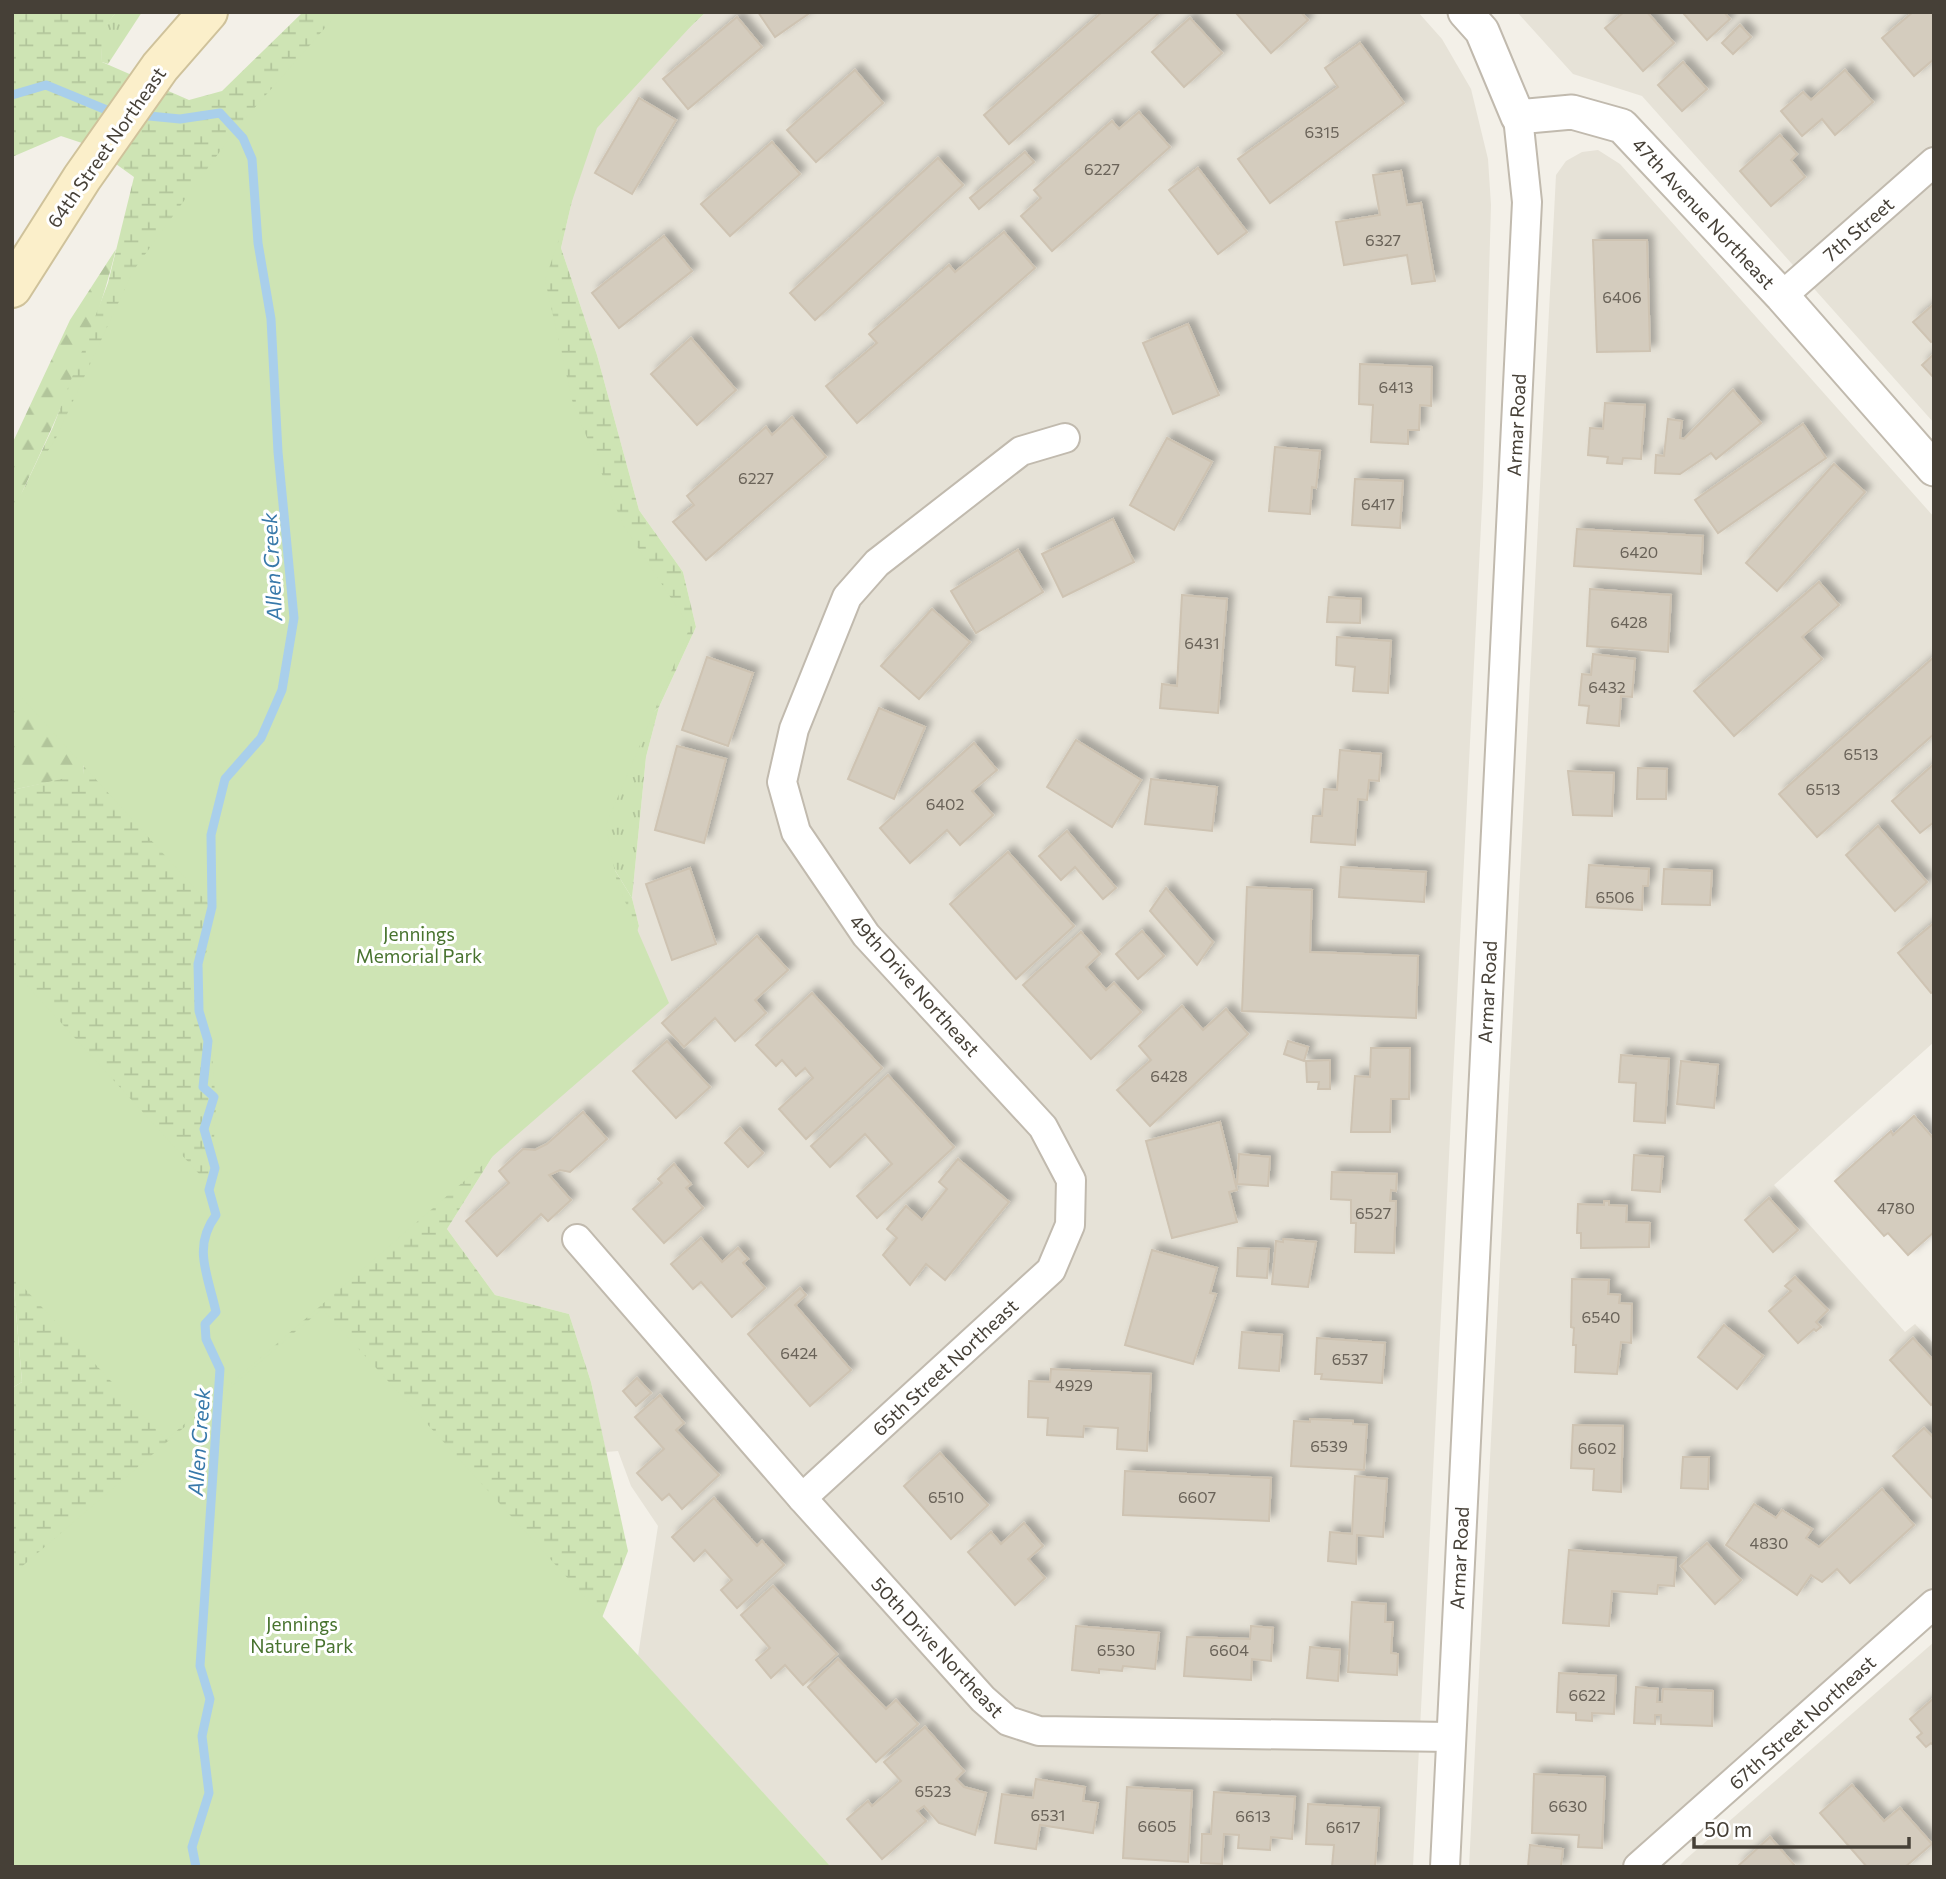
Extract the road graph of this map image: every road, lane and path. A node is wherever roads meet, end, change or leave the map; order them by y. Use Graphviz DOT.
graph roads {
  1 [pos="208,12"];
  2 [pos="1465,12"];
  3 [pos="1518,117"];
  4 [pos="1934,162"];
  5 [pos="12,288"];
  6 [pos="1782,296"];
  7 [pos="1065,438"];
  8 [pos="1934,469"];
  9 [pos="1070,1225"];
  10 [pos="577,1239"];
  11 [pos="802,1498"];
  12 [pos="1934,1605"];
  13 [pos="1450,1737"];
  14 [pos="1642,1866"];
  15 [pos="1445,1867"];
  1 -- 5 [label="main road, 64th Street Northeast"];
  2 -- 3 [label="street"];
  3 -- 6 [label="street, 47th Avenue Northeast"];
  3 -- 13 [label="street, Armar Road"];
  4 -- 6 [label="street, 7th Street"];
  6 -- 8 [label="street, 47th Avenue Northeast"];
  7 -- 9 [label="street, 49th Drive Northeast"];
  9 -- 11 [label="street, 65th Street Northeast"];
  10 -- 11 [label="street, 50th Drive Northeast"];
  11 -- 13 [label="street, 50th Drive Northeast"];
  12 -- 14 [label="street, 67th Street Northeast"];
  13 -- 15 [label="street, Armar Road"];
}
